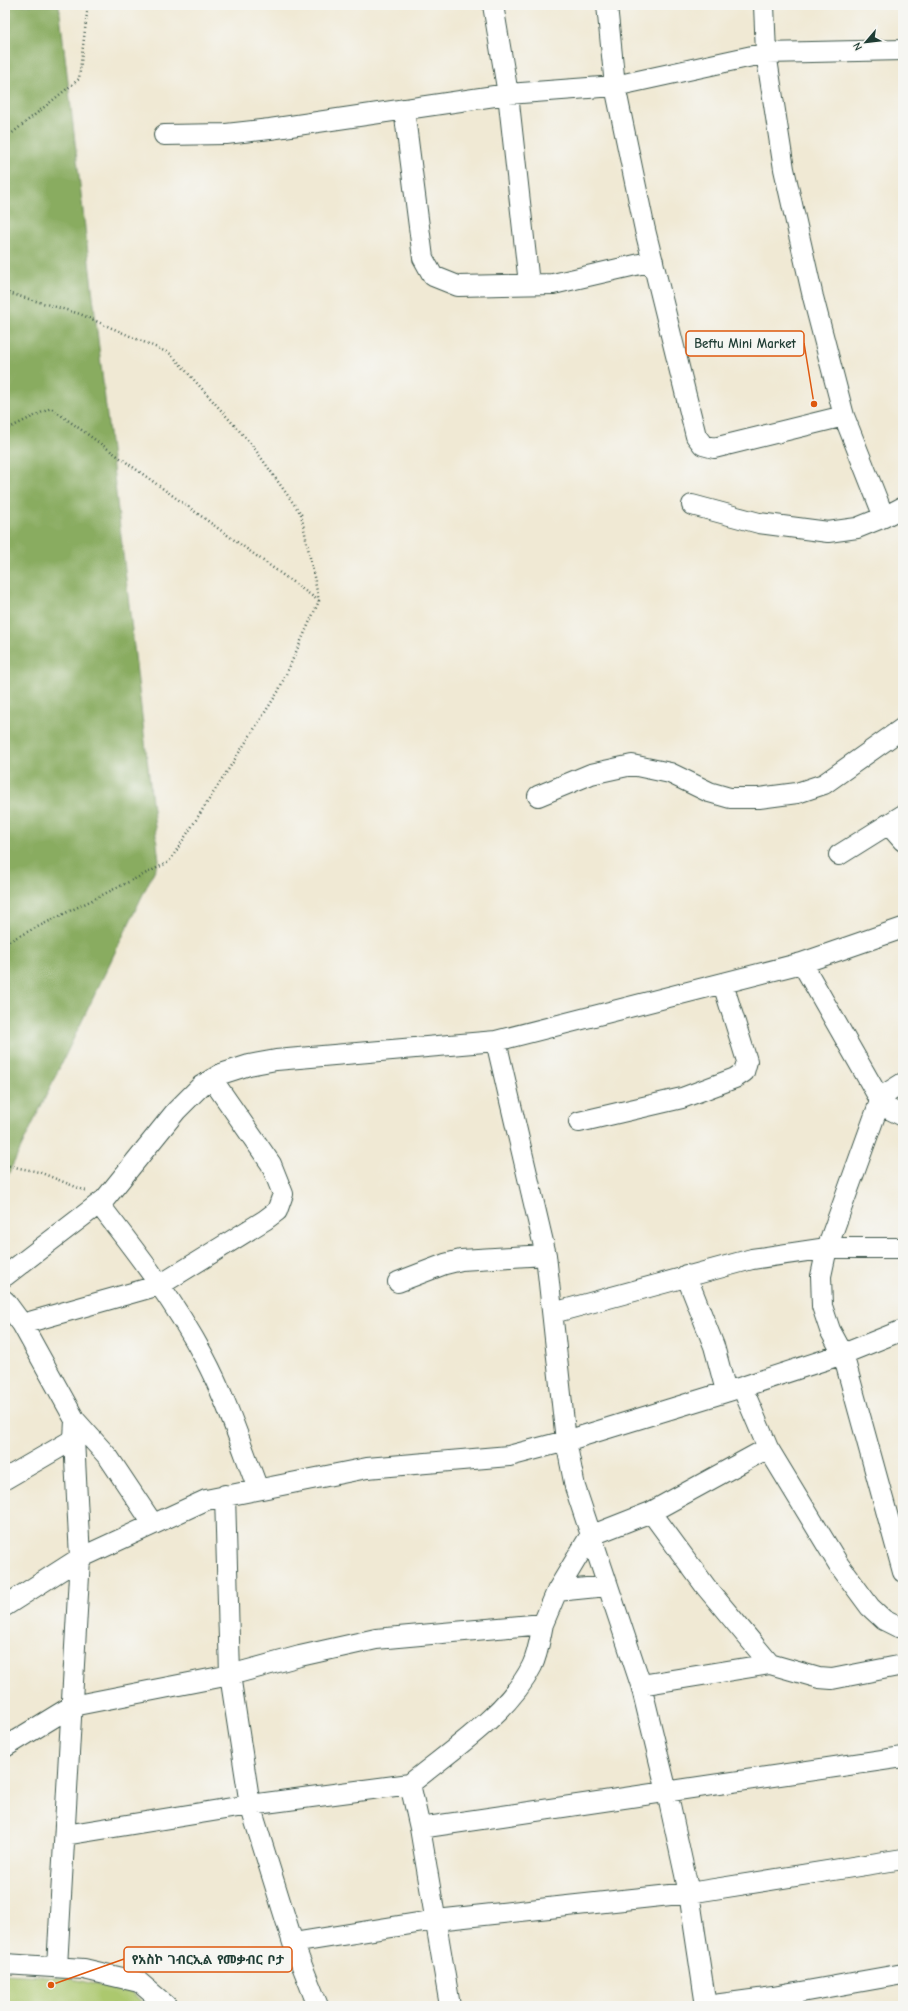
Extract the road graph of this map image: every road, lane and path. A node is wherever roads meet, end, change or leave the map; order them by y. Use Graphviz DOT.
graph roads {
  1 [pos="88,5"];
  2 [pos="493,5"];
  3 [pos="607,5"];
  4 [pos="764,5"];
  5 [pos="903,50"];
  6 [pos="766,53"];
  7 [pos="615,86"];
  8 [pos="508,94"];
  9 [pos="404,109"];
  10 [pos="5,135"];
  11 [pos="164,135"];
  12 [pos="653,261"];
  13 [pos="529,284"];
  14 [pos="5,292"];
  15 [pos="844,416"];
  16 [pos="5,430"];
  17 [pos="692,505"];
  18 [pos="903,507"];
  19 [pos="884,517"];
  20 [pos="319,601"];
  21 [pos="903,728"];
  22 [pos="538,796"];
  23 [pos="896,819"];
  24 [pos="903,841"];
  25 [pos="839,855"];
  26 [pos="903,928"];
  27 [pos="5,943"];
  28 [pos="802,963"];
  29 [pos="723,984"];
  30 [pos="496,1041"];
  31 [pos="212,1079"];
  32 [pos="903,1083"];
  33 [pos="879,1101"];
  34 [pos="903,1116"];
  35 [pos="579,1122"];
  36 [pos="5,1165"];
  37 [pos="102,1202"];
  38 [pos="827,1248"];
  39 [pos="903,1248"];
  40 [pos="546,1255"];
  41 [pos="686,1275"];
  42 [pos="5,1276"];
  43 [pos="398,1282"];
  44 [pos="160,1285"];
  45 [pos="5,1301"];
  46 [pos="553,1313"];
  47 [pos="22,1324"];
  48 [pos="903,1330"];
  49 [pos="843,1354"];
  50 [pos="734,1389"];
  51 [pos="75,1429"];
  52 [pos="566,1441"];
  53 [pos="768,1448"];
  54 [pos="5,1480"];
  55 [pos="258,1489"];
  56 [pos="225,1495"];
  57 [pos="652,1512"];
  58 [pos="153,1524"];
  59 [pos="590,1536"];
  60 [pos="80,1558"];
  61 [pos="903,1572"];
  62 [pos="607,1586"];
  63 [pos="557,1591"];
  64 [pos="5,1606"];
  65 [pos="543,1624"];
  66 [pos="903,1627"];
  67 [pos="770,1664"];
  68 [pos="903,1665"];
  69 [pos="230,1675"];
  70 [pos="641,1685"];
  71 [pos="72,1706"];
  72 [pos="5,1747"];
  73 [pos="903,1758"];
  74 [pos="410,1784"];
  75 [pos="667,1792"];
  76 [pos="250,1805"];
  77 [pos="420,1828"];
  78 [pos="65,1835"];
  79 [pos="903,1859"];
  80 [pos="689,1893"];
  81 [pos="436,1920"];
  82 [pos="293,1943"];
  83 [pos="5,1964"];
  84 [pos="57,1967"];
  85 [pos="903,1974"];
  86 [pos="774,2002"];
  87 [pos="167,2006"];
  88 [pos="318,2006"];
  89 [pos="450,2006"];
  90 [pos="706,2006"];
  1 -- 10 [label="path"];
  2 -- 8 [label="street"];
  3 -- 7 [label="street"];
  4 -- 6 [label="street"];
  5 -- 6 [label="street"];
  6 -- 7 [label="street"];
  6 -- 15 [label="street"];
  7 -- 8 [label="street"];
  7 -- 12 [label="street"];
  8 -- 9 [label="street"];
  8 -- 13 [label="street"];
  9 -- 11 [label="street"];
  9 -- 13 [label="street"];
  12 -- 13 [label="street"];
  12 -- 15 [label="street"];
  14 -- 20 [label="path"];
  15 -- 19 [label="street"];
  16 -- 20 [label="path"];
  17 -- 19 [label="street"];
  18 -- 19 [label="street"];
  20 -- 27 [label="path"];
  21 -- 22 [label="street"];
  23 -- 24 [label="street"];
  23 -- 25 [label="street"];
  26 -- 28 [label="street"];
  28 -- 29 [label="street"];
  28 -- 33 [label="street"];
  29 -- 30 [label="street"];
  29 -- 35 [label="street"];
  30 -- 31 [label="street"];
  30 -- 40 [label="street"];
  31 -- 37 [label="street"];
  31 -- 44 [label="street"];
  32 -- 33 [label="street"];
  33 -- 34 [label="street"];
  33 -- 38 [label="street"];
  36 -- 37 [label="path"];
  37 -- 42 [label="street"];
  37 -- 44 [label="street"];
  38 -- 39 [label="street"];
  38 -- 41 [label="street"];
  38 -- 49 [label="street"];
  40 -- 43 [label="street"];
  40 -- 46 [label="street"];
  41 -- 46 [label="street"];
  41 -- 50 [label="street"];
  44 -- 47 [label="street"];
  44 -- 55 [label="street"];
  45 -- 47 [label="street"];
  46 -- 52 [label="street"];
  47 -- 51 [label="street"];
  48 -- 49 [label="street"];
  49 -- 50 [label="street"];
  49 -- 61 [label="street"];
  50 -- 52 [label="street"];
  50 -- 53 [label="street"];
  51 -- 54 [label="street"];
  51 -- 58 [label="street"];
  51 -- 60 [label="street"];
  52 -- 55 [label="street"];
  52 -- 59 [label="street"];
  53 -- 57 [label="street"];
  53 -- 66 [label="street"];
  55 -- 56 [label="street"];
  56 -- 58 [label="street"];
  56 -- 69 [label="street"];
  57 -- 59 [label="street"];
  57 -- 67 [label="street"];
  58 -- 60 [label="street"];
  59 -- 62 [label="street"];
  59 -- 63 [label="street"];
  60 -- 64 [label="street"];
  60 -- 71 [label="street"];
  62 -- 63 [label="street"];
  62 -- 70 [label="street"];
  63 -- 65 [label="street"];
  65 -- 69 [label="street"];
  65 -- 74 [label="street"];
  67 -- 68 [label="street"];
  67 -- 70 [label="street"];
  69 -- 71 [label="street"];
  69 -- 76 [label="street"];
  70 -- 75 [label="street"];
  71 -- 72 [label="street"];
  71 -- 78 [label="street"];
  73 -- 75 [label="street"];
  74 -- 76 [label="street"];
  74 -- 77 [label="street"];
  75 -- 77 [label="street"];
  75 -- 80 [label="street"];
  76 -- 78 [label="street"];
  76 -- 82 [label="street"];
  77 -- 81 [label="street"];
  78 -- 84 [label="street"];
  79 -- 80 [label="street"];
  80 -- 81 [label="street"];
  80 -- 90 [label="street"];
  81 -- 82 [label="street"];
  81 -- 89 [label="street"];
  82 -- 88 [label="street"];
  83 -- 84 [label="street"];
  84 -- 87 [label="street"];
  85 -- 86 [label="street"];
  86 -- 90 [label="street"];
}
